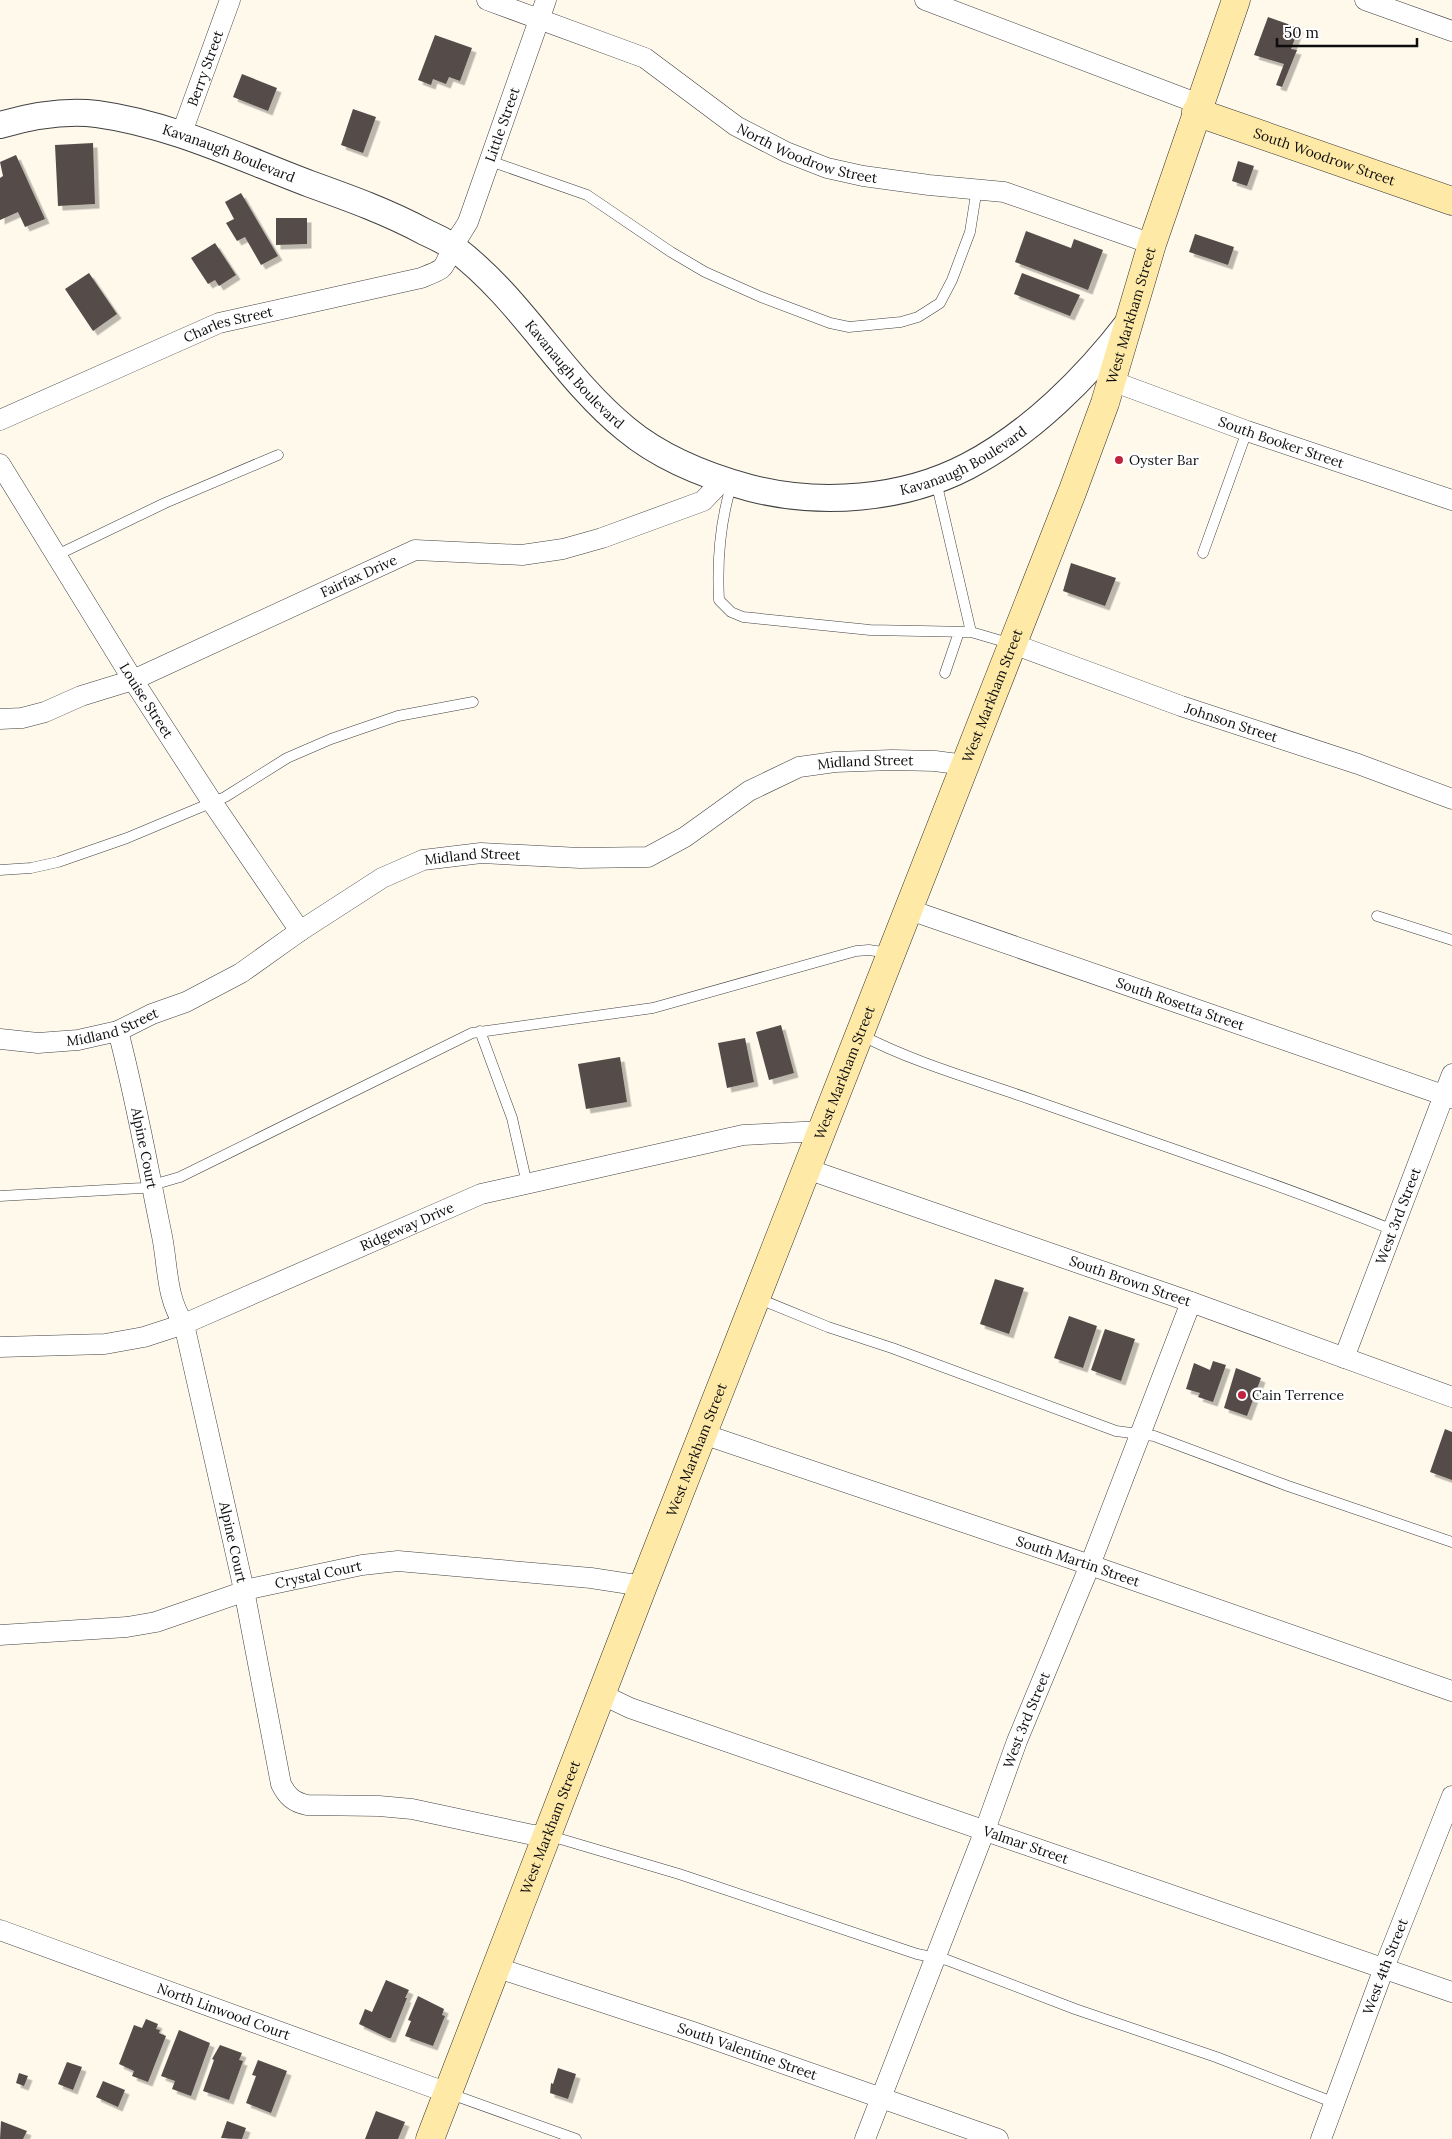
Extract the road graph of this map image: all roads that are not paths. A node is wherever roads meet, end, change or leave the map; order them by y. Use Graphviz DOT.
graph roads {
  1 [pos="230,0"];
  2 [pos="487,0"];
  3 [pos="546,0"];
  4 [pos="925,0"];
  5 [pos="1236,0"];
  6 [pos="1365,0"];
  7 [pos="539,19"];
  8 [pos="1452,31"];
  9 [pos="1198,108"];
  10 [pos="0,125"];
  11 [pos="181,135"];
  12 [pos="490,161"];
  13 [pos="977,188"];
  14 [pos="1452,201"];
  15 [pos="1152,244"];
  16 [pos="453,247"];
  17 [pos="1130,321"];
  18 [pos="1112,381"];
  19 [pos="0,420"];
  20 [pos="1247,431"];
  21 [pos="278,455"];
  22 [pos="0,464"];
  23 [pos="936,479"];
  24 [pos="727,482"];
  25 [pos="1452,500"];
  26 [pos="1203,553"];
  27 [pos="56,555"];
  28 [pos="959,632"];
  29 [pos="971,632"];
  30 [pos="1012,644"];
  31 [pos="945,673"];
  32 [pos="133,680"];
  33 [pos="472,702"];
  34 [pos="0,719"];
  35 [pos="966,765"];
  36 [pos="1452,798"];
  37 [pos="212,802"];
  38 [pos="0,870"];
  39 [pos="910,910"];
  40 [pos="1377,916"];
  41 [pos="300,931"];
  42 [pos="1452,940"];
  43 [pos="892,953"];
  44 [pos="118,1031"];
  45 [pos="480,1031"];
  46 [pos="860,1035"];
  47 [pos="0,1039"];
  48 [pos="1452,1074"];
  49 [pos="1448,1097"];
  50 [pos="822,1131"];
  51 [pos="807,1169"];
  52 [pos="527,1184"];
  53 [pos="152,1185"];
  54 [pos="0,1196"];
  55 [pos="1393,1230"];
  56 [pos="756,1298"];
  57 [pos="1191,1302"];
  58 [pos="184,1324"];
  59 [pos="0,1347"];
  60 [pos="1344,1358"];
  61 [pos="1452,1397"];
  62 [pos="703,1434"];
  63 [pos="1140,1435"];
  64 [pos="1452,1542"];
  65 [pos="1090,1565"];
  66 [pos="643,1586"];
  67 [pos="244,1590"];
  68 [pos="0,1635"];
  69 [pos="1452,1691"];
  70 [pos="601,1694"];
  71 [pos="1452,1796"];
  72 [pos="985,1830"];
  73 [pos="546,1835"];
  74 [pos="0,1930"];
  75 [pos="935,1957"];
  76 [pos="495,1967"];
  77 [pos="1384,1968"];
  78 [pos="1452,1992"];
  79 [pos="448,2093"];
  80 [pos="881,2098"];
  81 [pos="1335,2103"];
  82 [pos="430,2139"];
  83 [pos="576,2139"];
  84 [pos="865,2139"];
  85 [pos="998,2139"];
  86 [pos="1321,2139"];
  1 -- 11 [label="street, Berry Street"];
  2 -- 7 [label="street, North Woodrow Street"];
  3 -- 7 [label="street, Little Street"];
  4 -- 9 [label="street"];
  5 -- 9 [label="main road, West Markham Street"];
  6 -- 8 [label="street"];
  7 -- 12 [label="street, Little Street"];
  7 -- 13 [label="street, North Woodrow Street"];
  9 -- 14 [label="main road, South Woodrow Street"];
  9 -- 15 [label="main road, West Markham Street"];
  10 -- 11 [label="street, Kavanaugh Boulevard"];
  11 -- 16 [label="street, Kavanaugh Boulevard"];
  12 -- 13 [label="lane"];
  12 -- 16 [label="street, Little Street"];
  13 -- 15 [label="street, North Woodrow Street"];
  15 -- 17 [label="main road, West Markham Street"];
  16 -- 19 [label="street, Charles Street"];
  16 -- 24 [label="street, Kavanaugh Boulevard"];
  17 -- 18 [label="main road, West Markham Street"];
  17 -- 23 [label="street, Kavanaugh Boulevard"];
  18 -- 20 [label="street, South Booker Street"];
  18 -- 30 [label="main road, West Markham Street"];
  20 -- 25 [label="street, South Booker Street"];
  20 -- 26 [label="lane"];
  21 -- 27 [label="lane"];
  22 -- 27 [label="street, Louise Street"];
  23 -- 24 [label="street, Kavanaugh Boulevard"];
  23 -- 29 [label="lane"];
  24 -- 28 [label="lane"];
  24 -- 32 [label="street, Fairfax Drive"];
  27 -- 32 [label="street, Louise Street"];
  28 -- 29 [label="lane"];
  28 -- 31 [label="lane"];
  29 -- 30 [label="lane"];
  30 -- 35 [label="main road, West Markham Street"];
  30 -- 36 [label="street, Johnson Street"];
  32 -- 34 [label="street, Fairfax Drive"];
  32 -- 37 [label="street, Louise Street"];
  33 -- 37 [label="lane"];
  35 -- 39 [label="main road, West Markham Street"];
  35 -- 41 [label="street, Midland Street"];
  37 -- 38 [label="lane"];
  37 -- 41 [label="street, Louise Street"];
  39 -- 43 [label="main road, West Markham Street"];
  39 -- 49 [label="street, South Rosetta Street"];
  40 -- 42 [label="lane"];
  41 -- 44 [label="street, Midland Street"];
  43 -- 45 [label="lane"];
  43 -- 46 [label="main road, West Markham Street"];
  44 -- 47 [label="street, Midland Street"];
  44 -- 53 [label="street, Alpine Court"];
  45 -- 52 [label="lane"];
  45 -- 53 [label="lane"];
  46 -- 50 [label="main road, West Markham Street"];
  46 -- 55 [label="lane"];
  48 -- 49 [label="street, West 3rd Street"];
  49 -- 55 [label="street, West 3rd Street"];
  50 -- 51 [label="main road, West Markham Street"];
  50 -- 52 [label="street, Ridgeway Drive"];
  51 -- 56 [label="main road, West Markham Street"];
  51 -- 57 [label="street, South Brown Street"];
  52 -- 58 [label="street, Ridgeway Drive"];
  53 -- 54 [label="lane"];
  53 -- 58 [label="street, Alpine Court"];
  55 -- 60 [label="street, West 3rd Street"];
  56 -- 62 [label="main road, West Markham Street"];
  56 -- 63 [label="lane"];
  57 -- 60 [label="street, South Brown Street"];
  57 -- 63 [label="street, West 3rd Street"];
  58 -- 59 [label="street, Ridgeway Drive"];
  58 -- 67 [label="street, Alpine Court"];
  60 -- 61 [label="street, South Brown Street"];
  62 -- 65 [label="street, South Martin Street"];
  62 -- 66 [label="main road, West Markham Street"];
  63 -- 64 [label="lane"];
  63 -- 65 [label="street, West 3rd Street"];
  65 -- 69 [label="street, South Martin Street"];
  65 -- 72 [label="street, West 3rd Street"];
  66 -- 67 [label="street, Crystal Court"];
  66 -- 70 [label="main road, West Markham Street"];
  67 -- 68 [label="street, Crystal Court"];
  67 -- 73 [label="street, Alpine Court"];
  70 -- 72 [label="street, Valmar Street"];
  70 -- 73 [label="main road, West Markham Street"];
  71 -- 77 [label="street, West 4th Street"];
  72 -- 75 [label="street, West 3rd Street"];
  72 -- 77 [label="street, Valmar Street"];
  73 -- 75 [label="lane"];
  73 -- 76 [label="main road, West Markham Street"];
  74 -- 79 [label="street, North Linwood Court"];
  75 -- 80 [label="street, West 3rd Street"];
  75 -- 81 [label="lane"];
  76 -- 79 [label="main road, West Markham Street"];
  76 -- 80 [label="street, South Valentine Street"];
  77 -- 78 [label="street, Valmar Street"];
  77 -- 81 [label="street, West 4th Street"];
  79 -- 82 [label="main road, West Markham Street"];
  79 -- 83 [label="lane"];
  80 -- 84 [label="street, West 3rd Street"];
  80 -- 85 [label="street, South Valentine Street"];
  81 -- 86 [label="street, West 4th Street"];
}
